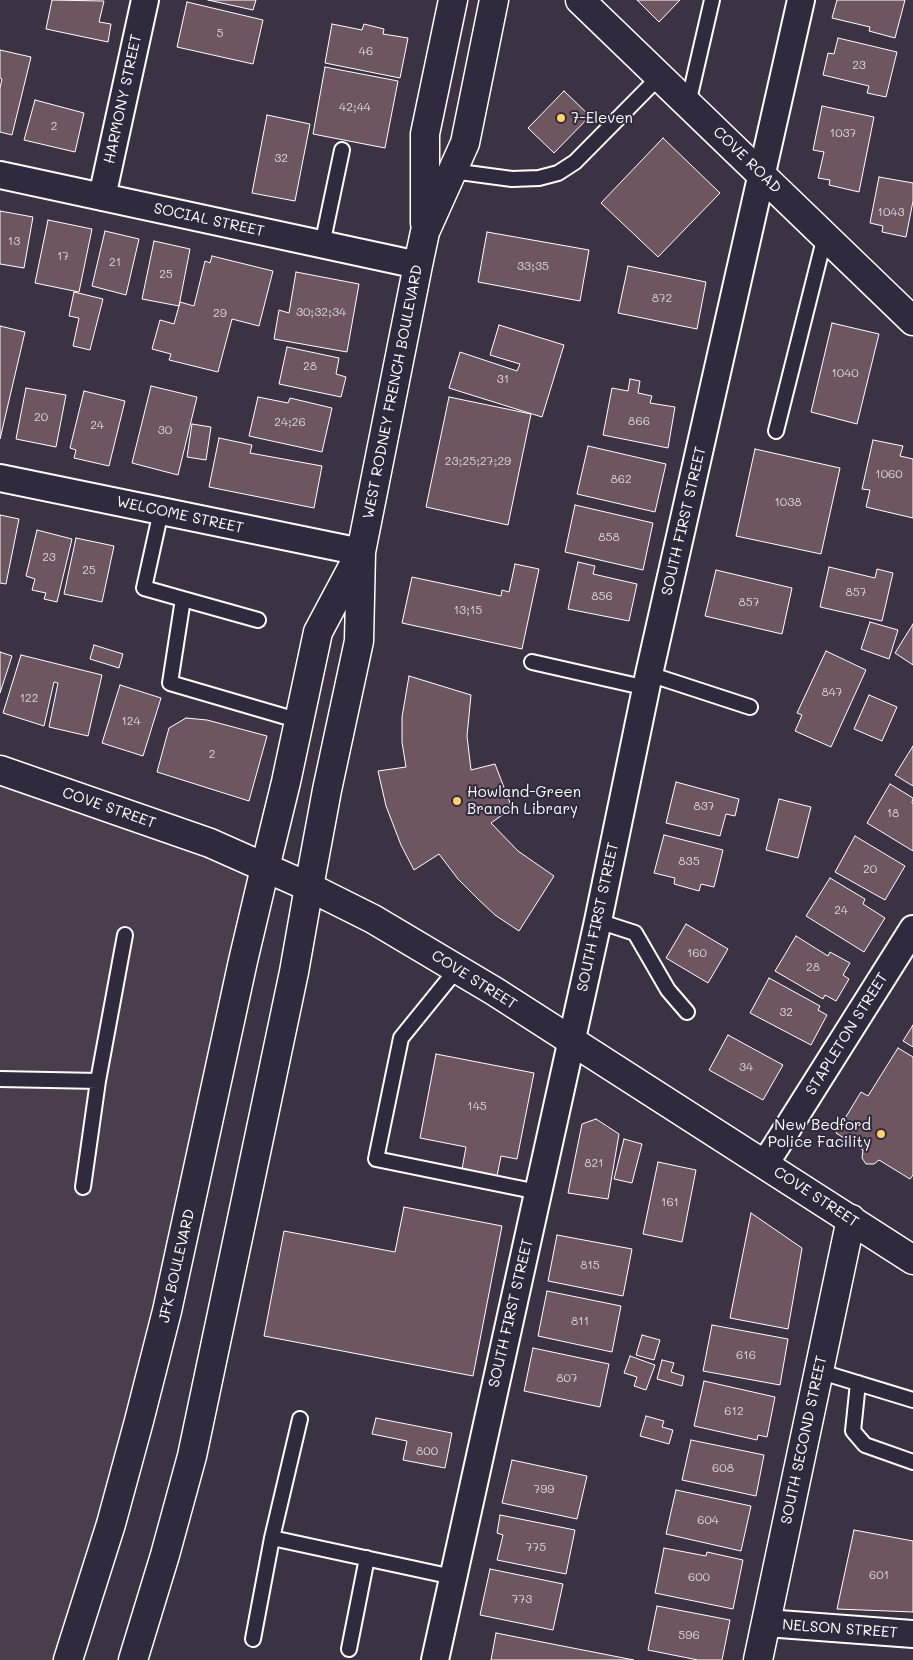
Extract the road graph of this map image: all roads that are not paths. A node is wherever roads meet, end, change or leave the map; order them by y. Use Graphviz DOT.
graph roads {
  1 [pos="145,0"];
  2 [pos="453,0"];
  3 [pos="494,0"];
  4 [pos="580,0"];
  5 [pos="712,0"];
  6 [pos="801,0"];
  7 [pos="660,76"];
  8 [pos="688,104"];
  9 [pos="342,150"];
  10 [pos="452,170"];
  11 [pos="762,174"];
  12 [pos="0,175"];
  13 [pos="102,197"];
  14 [pos="425,232"];
  15 [pos="824,236"];
  16 [pos="322,245"];
  17 [pos="418,265"];
  18 [pos="913,321"];
  19 [pos="776,431"];
  20 [pos="0,478"];
  21 [pos="161,511"];
  22 [pos="361,552"];
  23 [pos="183,599"];
  24 [pos="258,620"];
  25 [pos="532,662"];
  26 [pos="648,681"];
  27 [pos="750,707"];
  28 [pos="300,721"];
  29 [pos="2,776"];
  30 [pos="265,868"];
  31 [pos="310,887"];
  32 [pos="598,921"];
  33 [pos="913,929"];
  34 [pos="125,935"];
  35 [pos="457,969"];
  36 [pos="687,1012"];
  37 [pos="571,1040"];
  38 [pos="0,1079"];
  39 [pos="98,1081"];
  40 [pos="766,1164"];
  41 [pos="83,1188"];
  42 [pos="538,1192"];
  43 [pos="850,1219"];
  44 [pos="913,1260"];
  45 [pos="818,1371"];
  46 [pos="858,1383"];
  47 [pos="913,1400"];
  48 [pos="300,1419"];
  49 [pos="913,1462"];
  50 [pos="272,1538"];
  51 [pos="367,1558"];
  52 [pos="453,1577"];
  53 [pos="766,1623"];
  54 [pos="913,1634"];
  55 [pos="253,1639"];
  56 [pos="349,1649"];
  57 [pos="68,1660"];
  58 [pos="133,1660"];
  59 [pos="435,1660"];
  60 [pos="758,1660"];
  1 -- 13 [label="street, HARMONY STREET"];
  2 -- 14 [label="main road, WEST RODNEY FRENCH BOULEVARD"];
  3 -- 10 [label="main road, WEST RODNEY FRENCH BOULEVARD"];
  4 -- 7 [label="main road, COVE ROAD"];
  5 -- 8 [label="lane"];
  6 -- 11 [label="street, SOUTH FIRST STREET"];
  7 -- 8 [label="main road, COVE ROAD"];
  7 -- 10 [label="lane"];
  8 -- 11 [label="main road, COVE ROAD"];
  9 -- 16 [label="lane"];
  10 -- 14 [label="main road, WEST RODNEY FRENCH BOULEVARD"];
  11 -- 15 [label="main road, COVE ROAD"];
  11 -- 26 [label="street, SOUTH FIRST STREET"];
  12 -- 13 [label="street, SOCIAL STREET"];
  13 -- 16 [label="street, SOCIAL STREET"];
  14 -- 17 [label="main road, WEST RODNEY FRENCH BOULEVARD"];
  15 -- 18 [label="main road, COVE ROAD"];
  15 -- 19 [label="lane"];
  16 -- 17 [label="street, SOCIAL STREET"];
  17 -- 22 [label="main road, WEST RODNEY FRENCH BOULEVARD"];
  20 -- 21 [label="street, WELCOME STREET"];
  21 -- 22 [label="street, WELCOME STREET"];
  21 -- 23 [label="lane"];
  22 -- 28 [label="main road, WEST RODNEY FRENCH BOULEVARD"];
  22 -- 31 [label="main road, WEST RODNEY FRENCH BOULEVARD"];
  23 -- 24 [label="lane"];
  23 -- 28 [label="lane"];
  25 -- 26 [label="lane"];
  26 -- 27 [label="lane"];
  26 -- 32 [label="street, SOUTH FIRST STREET"];
  28 -- 30 [label="main road, WEST RODNEY FRENCH BOULEVARD"];
  29 -- 30 [label="main road, COVE STREET"];
  30 -- 31 [label="main road, COVE STREET"];
  30 -- 57 [label="main road, JFK BOULEVARD"];
  31 -- 35 [label="main road, COVE STREET"];
  31 -- 58 [label="main road"];
  32 -- 36 [label="lane"];
  32 -- 37 [label="street, SOUTH FIRST STREET"];
  33 -- 40 [label="street, STAPLETON STREET"];
  34 -- 39 [label="lane"];
  35 -- 37 [label="main road, COVE STREET"];
  35 -- 42 [label="lane"];
  37 -- 40 [label="main road, COVE STREET"];
  37 -- 42 [label="street, SOUTH FIRST STREET"];
  38 -- 39 [label="lane"];
  39 -- 41 [label="lane"];
  40 -- 43 [label="main road, COVE STREET"];
  42 -- 52 [label="street, SOUTH FIRST STREET"];
  43 -- 44 [label="main road, COVE STREET"];
  43 -- 45 [label="main road, SOUTH SECOND STREET"];
  45 -- 46 [label="lane"];
  45 -- 53 [label="main road, SOUTH SECOND STREET"];
  46 -- 47 [label="lane"];
  46 -- 49 [label="lane"];
  48 -- 50 [label="lane"];
  50 -- 51 [label="lane"];
  50 -- 55 [label="lane"];
  51 -- 52 [label="lane"];
  51 -- 56 [label="lane"];
  52 -- 59 [label="street, SOUTH FIRST STREET"];
  53 -- 54 [label="street, NELSON STREET"];
  53 -- 60 [label="main road, SOUTH SECOND STREET"];
}
